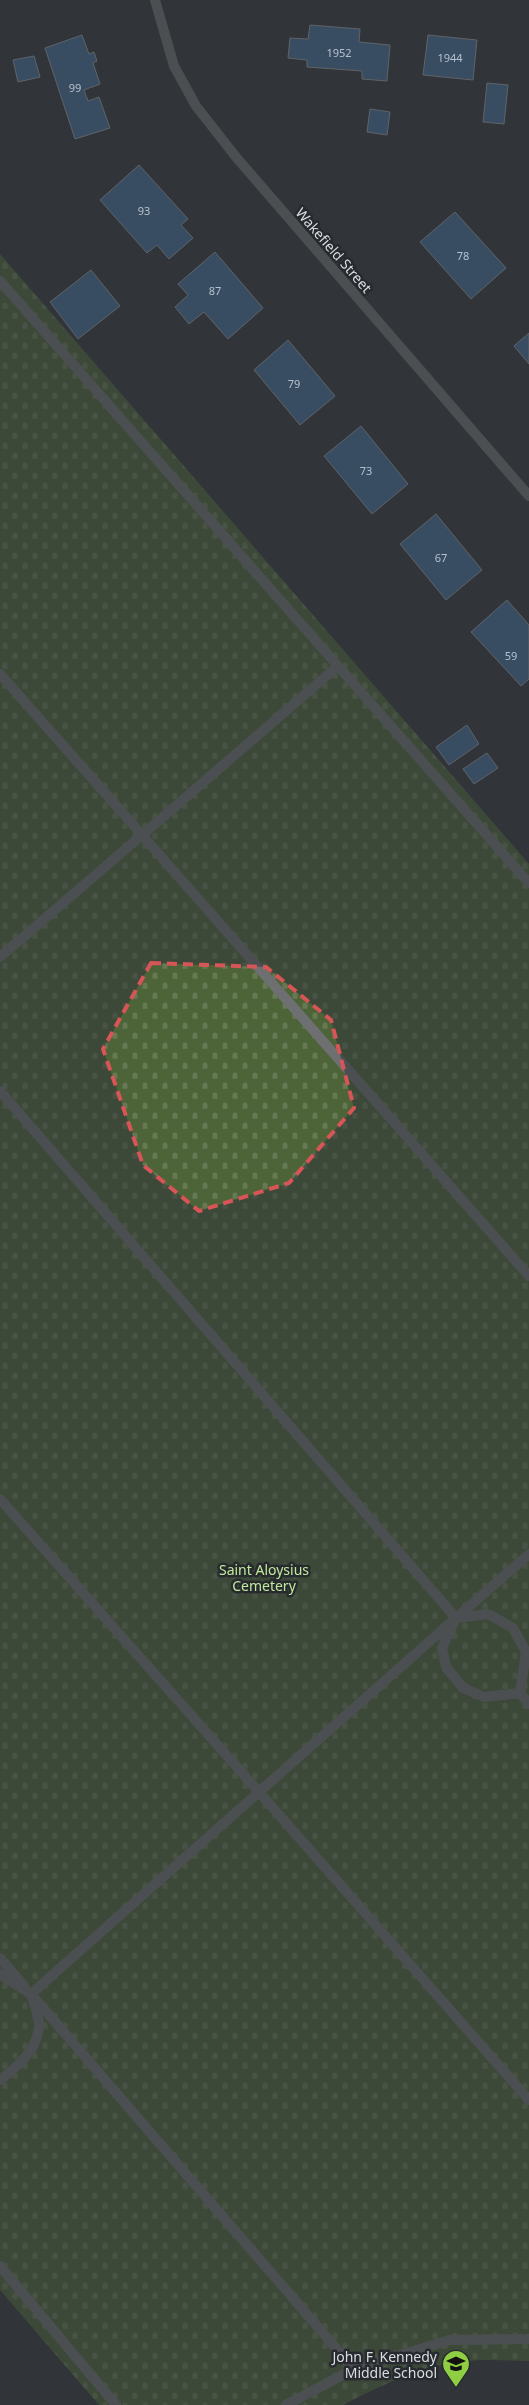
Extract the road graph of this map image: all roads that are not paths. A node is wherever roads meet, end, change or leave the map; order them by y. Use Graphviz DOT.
graph roads {
  1 [pos="155,0"];
  2 [pos="0,281"];
  3 [pos="529,496"];
  4 [pos="338,666"];
  5 [pos="0,674"];
  6 [pos="142,835"];
  7 [pos="529,883"];
  8 [pos="0,957"];
  9 [pos="0,1091"];
  10 [pos="529,1276"];
  11 [pos="0,1499"];
  12 [pos="529,1554"];
  13 [pos="456,1618"];
  14 [pos="520,1693"];
  15 [pos="529,1704"];
  16 [pos="260,1792"];
  17 [pos="0,1958"];
  18 [pos="0,1974"];
  19 [pos="31,1994"];
  20 [pos="0,2080"];
  21 [pos="529,2100"];
  22 [pos="0,2266"];
  23 [pos="529,2339"];
  24 [pos="354,2369"];
  25 [pos="116,2405"];
  26 [pos="286,2405"];
  1 -- 3 [label="street, Wakefield Street"];
  2 -- 4 [label="street"];
  4 -- 6 [label="street"];
  4 -- 7 [label="street"];
  5 -- 6 [label="street"];
  6 -- 8 [label="street"];
  6 -- 10 [label="street"];
  9 -- 13 [label="street"];
  11 -- 16 [label="street"];
  12 -- 13 [label="street"];
  13 -- 14 [label="street"];
  13 -- 14 [label="street"];
  13 -- 16 [label="street"];
  14 -- 15 [label="street"];
  16 -- 19 [label="street"];
  16 -- 21 [label="street"];
  17 -- 19 [label="street"];
  18 -- 19 [label="street"];
  19 -- 20 [label="street"];
  19 -- 24 [label="street"];
  22 -- 25 [label="street"];
  23 -- 24 [label="street"];
  24 -- 26 [label="street"];
}
